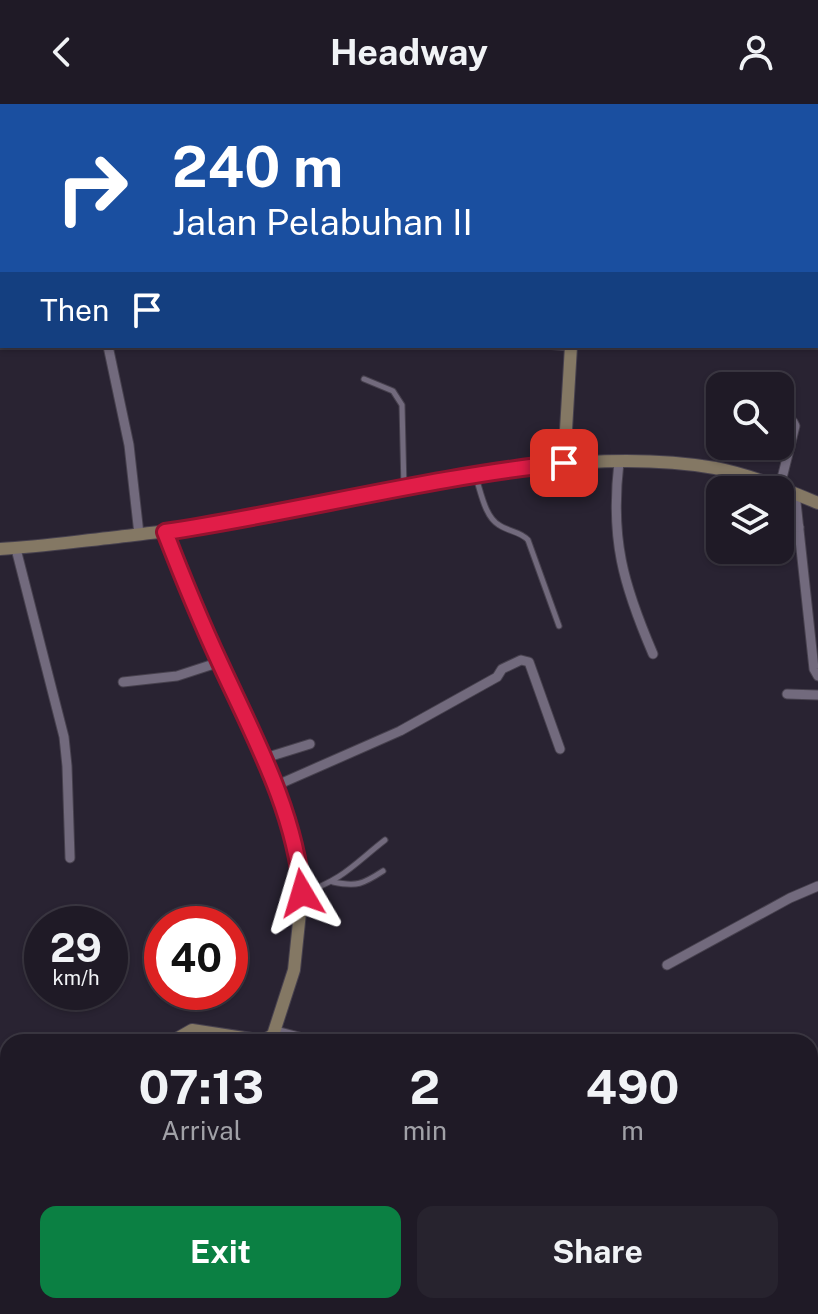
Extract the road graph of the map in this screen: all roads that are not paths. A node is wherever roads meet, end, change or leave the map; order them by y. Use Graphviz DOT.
graph roads {
  1 [pos="108,348"];
  2 [pos="571,348"];
  3 [pos="364,379"];
  4 [pos="619,462"];
  5 [pos="564,463"];
  6 [pos="475,476"];
  7 [pos="744,476"];
  8 [pos="404,490"];
  9 [pos="795,493"];
  10 [pos="818,503"];
  11 [pos="799,527"];
  12 [pos="794,528"];
  13 [pos="165,532"];
  14 [pos="139,534"];
  15 [pos="0,549"];
  16 [pos="16,549"];
  17 [pos="559,626"];
  18 [pos="653,654"];
  19 [pos="220,662"];
  20 [pos="818,676"];
  21 [pos="123,682"];
  22 [pos="817,693"];
  23 [pos="787,694"];
  24 [pos="310,744"];
  25 [pos="560,749"];
  26 [pos="265,758"];
  27 [pos="275,786"];
  28 [pos="385,840"];
  29 [pos="70,858"];
  30 [pos="383,871"];
  31 [pos="332,882"];
  32 [pos="818,886"];
  33 [pos="302,893"];
  34 [pos="667,965"];
  35 [pos="185,1034"];
  36 [pos="236,1034"];
  37 [pos="270,1034"];
  1 -- 14 [label="street"];
  2 -- 5 [label="main road"];
  3 -- 8 [label="lane"];
  4 -- 5 [label="main road"];
  4 -- 7 [label="main road"];
  4 -- 18 [label="street"];
  5 -- 6 [label="main road"];
  6 -- 8 [label="main road"];
  6 -- 17 [label="lane"];
  8 -- 13 [label="main road"];
  9 -- 10 [label="main road"];
  9 -- 11 [label="street"];
  11 -- 12 [label="street"];
  11 -- 20 [label="street"];
  13 -- 14 [label="main road"];
  13 -- 19 [label="main road"];
  14 -- 16 [label="main road"];
  15 -- 16 [label="main road"];
  16 -- 29 [label="street"];
  19 -- 21 [label="street"];
  19 -- 26 [label="main road"];
  22 -- 23 [label="street"];
  24 -- 26 [label="street"];
  25 -- 27 [label="street"];
  26 -- 27 [label="main road"];
  27 -- 33 [label="main road"];
  28 -- 31 [label="lane"];
  30 -- 31 [label="lane"];
  31 -- 33 [label="lane"];
  32 -- 34 [label="street"];
  33 -- 37 [label="main road"];
  35 -- 36 [label="main road"];
}
